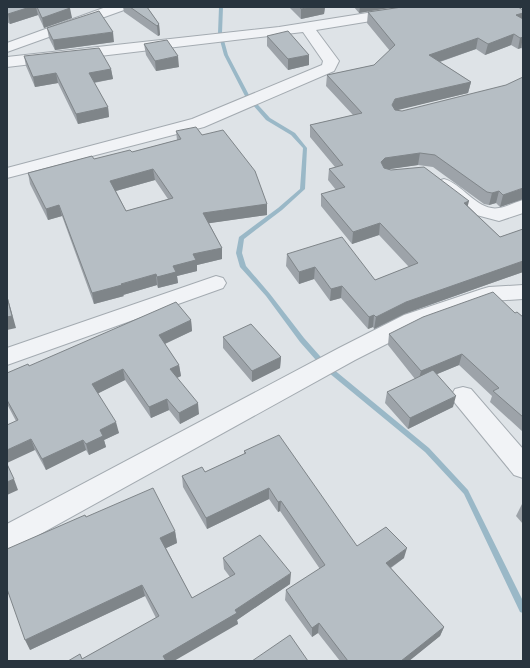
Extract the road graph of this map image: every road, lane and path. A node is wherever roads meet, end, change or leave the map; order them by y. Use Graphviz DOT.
graph roads {
  1 [pos="119,7"];
  2 [pos="432,7"];
  3 [pos="306,26"];
  4 [pos="7,48"];
  5 [pos="7,62"];
  6 [pos="7,173"];
  7 [pos="430,174"];
  8 [pos="523,206"];
  9 [pos="216,283"];
  10 [pos="523,292"];
  11 [pos="7,357"];
  12 [pos="463,396"];
  13 [pos="523,467"];
  14 [pos="7,538"];
  1 -- 4 [label="street"];
  2 -- 3 [label="street"];
  3 -- 5 [label="street"];
  3 -- 6 [label="street"];
  7 -- 8 [label="street"];
  9 -- 11 [label="street"];
  10 -- 14 [label="street"];
  12 -- 13 [label="street"];
}
